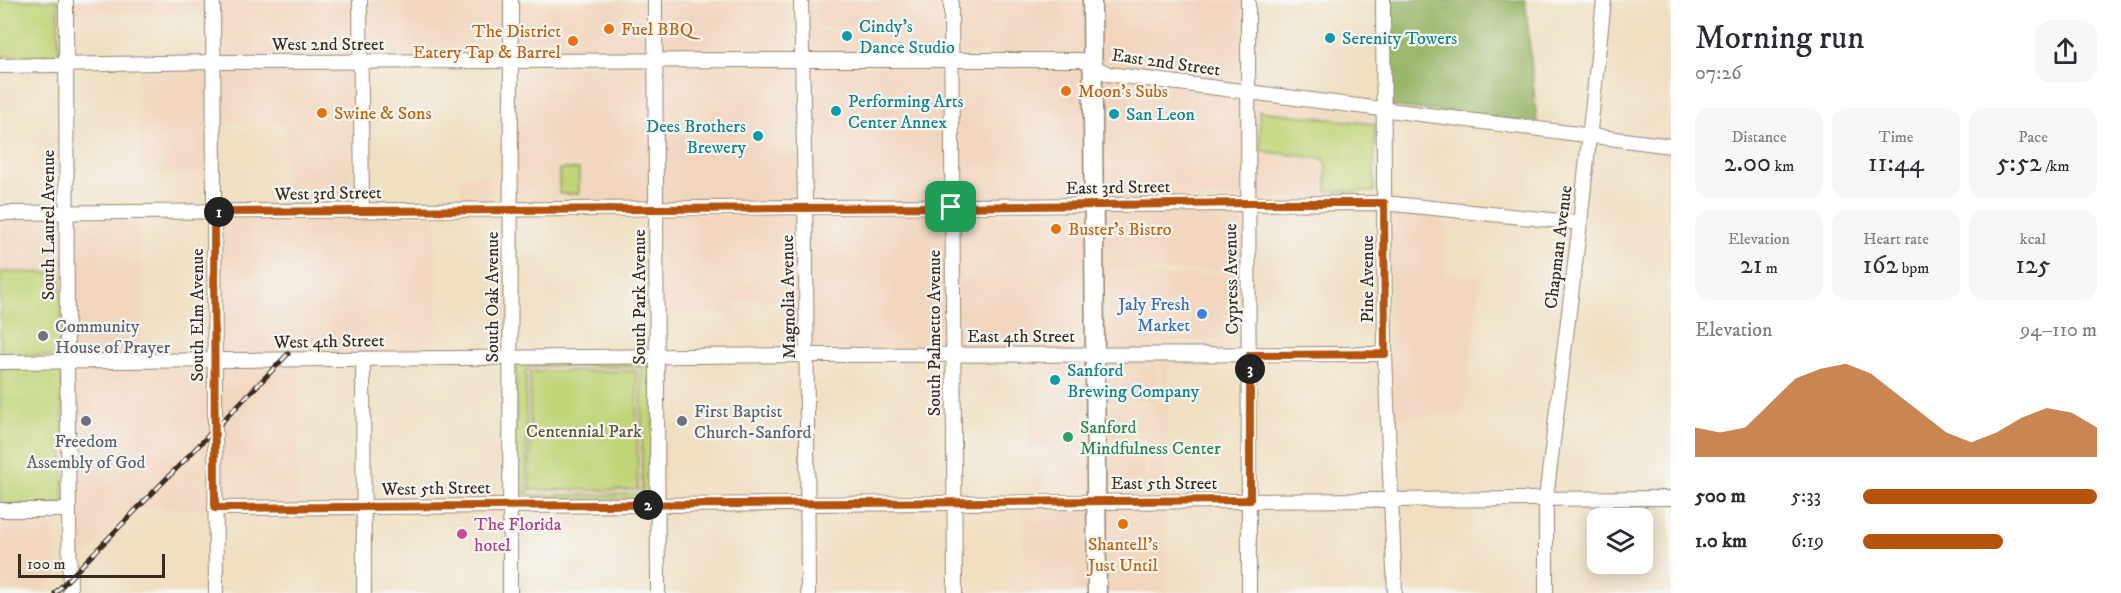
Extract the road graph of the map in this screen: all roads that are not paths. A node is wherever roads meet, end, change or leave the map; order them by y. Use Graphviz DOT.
graph roads {
  1 [pos="66,0"];
  2 [pos="213,0"];
  3 [pos="360,0"];
  4 [pos="510,0"];
  5 [pos="655,0"];
  6 [pos="801,0"];
  7 [pos="951,0"];
  8 [pos="1092,0"];
  9 [pos="1248,0"];
  10 [pos="1383,0"];
  11 [pos="1604,0"];
  12 [pos="802,60"];
  13 [pos="656,61"];
  14 [pos="952,61"];
  15 [pos="214,62"];
  16 [pos="509,62"];
  17 [pos="361,63"];
  18 [pos="0,66"];
  19 [pos="66,66"];
  20 [pos="1092,66"];
  21 [pos="1248,91"];
  22 [pos="1382,110"];
  23 [pos="1588,135"];
  24 [pos="1671,146"];
  25 [pos="1248,203"];
  26 [pos="1384,203"];
  27 [pos="1093,206"];
  28 [pos="804,207"];
  29 [pos="951,207"];
  30 [pos="362,210"];
  31 [pos="510,210"];
  32 [pos="657,210"];
  33 [pos="66,212"];
  34 [pos="214,212"];
  35 [pos="0,213"];
  36 [pos="1580,223"];
  37 [pos="1094,354"];
  38 [pos="1385,354"];
  39 [pos="807,355"];
  40 [pos="952,355"];
  41 [pos="1250,355"];
  42 [pos="511,357"];
  43 [pos="658,357"];
  44 [pos="363,359"];
  45 [pos="215,360"];
  46 [pos="0,362"];
  47 [pos="67,362"];
  48 [pos="1546,498"];
  49 [pos="1671,498"];
  50 [pos="1250,500"];
  51 [pos="1391,501"];
  52 [pos="953,502"];
  53 [pos="1096,502"];
  54 [pos="806,503"];
  55 [pos="510,505"];
  56 [pos="658,505"];
  57 [pos="364,507"];
  58 [pos="215,508"];
  59 [pos="0,510"];
  60 [pos="69,510"];
  61 [pos="70,593"];
  62 [pos="216,593"];
  63 [pos="364,593"];
  64 [pos="510,593"];
  65 [pos="658,593"];
  66 [pos="808,593"];
  67 [pos="955,593"];
  68 [pos="1097,593"];
  69 [pos="1249,593"];
  70 [pos="1395,593"];
  71 [pos="1546,593"];
  1 -- 19 [label="street, South Laurel Avenue"];
  2 -- 15 [label="street, South Elm Avenue"];
  3 -- 17 [label="street"];
  4 -- 16 [label="street, South Oak Avenue"];
  5 -- 13 [label="street, South Park Avenue"];
  6 -- 12 [label="street, Magnolia Avenue"];
  7 -- 14 [label="street, South Palmetto Avenue"];
  8 -- 20 [label="main road"];
  9 -- 21 [label="street, Cypress Avenue"];
  10 -- 22 [label="street, Pine Avenue"];
  11 -- 23 [label="street, Chapman Avenue"];
  12 -- 13 [label="street, East 2nd Street"];
  12 -- 14 [label="street, East 2nd Street"];
  12 -- 28 [label="street, Magnolia Avenue"];
  13 -- 16 [label="street, West 2nd Street"];
  13 -- 32 [label="street, South Park Avenue"];
  14 -- 20 [label="street, East 2nd Street"];
  14 -- 29 [label="street, South Palmetto Avenue"];
  15 -- 17 [label="street, West 2nd Street"];
  15 -- 19 [label="street, West 2nd Street"];
  15 -- 34 [label="street, South Elm Avenue"];
  16 -- 17 [label="street, West 2nd Street"];
  16 -- 31 [label="street, South Oak Avenue"];
  17 -- 30 [label="street"];
  18 -- 19 [label="street, West 2nd Street"];
  19 -- 33 [label="street, South Laurel Avenue"];
  20 -- 21 [label="street, East 2nd Street"];
  20 -- 27 [label="main road"];
  21 -- 22 [label="street, East 2nd Street"];
  21 -- 25 [label="street, Cypress Avenue"];
  22 -- 23 [label="street, East 2nd Street"];
  22 -- 26 [label="street, Pine Avenue"];
  23 -- 24 [label="street, East 2nd Street"];
  23 -- 36 [label="street, Chapman Avenue"];
  25 -- 26 [label="street, East 3rd Street"];
  25 -- 27 [label="street, East 3rd Street"];
  25 -- 41 [label="street, Cypress Avenue"];
  26 -- 36 [label="street, East 3rd Street"];
  26 -- 38 [label="street, Pine Avenue"];
  27 -- 29 [label="street, East 3rd Street"];
  27 -- 37 [label="main road"];
  28 -- 29 [label="street, East 3rd Street"];
  28 -- 32 [label="street, East 3rd Street"];
  28 -- 39 [label="street, Magnolia Avenue"];
  29 -- 40 [label="street, South Palmetto Avenue"];
  30 -- 31 [label="street, West 3rd Street"];
  30 -- 34 [label="street, West 3rd Street"];
  31 -- 32 [label="street, West 3rd Street"];
  31 -- 42 [label="street, South Oak Avenue"];
  32 -- 43 [label="street, South Park Avenue"];
  33 -- 34 [label="street, West 3rd Street"];
  33 -- 35 [label="street, West 3rd Street"];
  33 -- 47 [label="street, South Laurel Avenue"];
  34 -- 45 [label="street, South Elm Avenue"];
  36 -- 48 [label="street, Chapman Avenue"];
  37 -- 40 [label="street, East 4th Street"];
  37 -- 41 [label="street, East 4th Street"];
  37 -- 53 [label="main road"];
  38 -- 41 [label="street, East 4th Street"];
  38 -- 51 [label="street, Pine Avenue"];
  39 -- 40 [label="street, East 4th Street"];
  39 -- 43 [label="street, East 4th Street"];
  39 -- 54 [label="street, Magnolia Avenue"];
  40 -- 52 [label="street, South Palmetto Avenue"];
  41 -- 50 [label="street, Cypress Avenue"];
  42 -- 43 [label="street, West 4th Street"];
  42 -- 44 [label="street, West 4th Street"];
  42 -- 55 [label="street, South Oak Avenue"];
  43 -- 56 [label="street, South Park Avenue"];
  44 -- 45 [label="street, West 4th Street"];
  44 -- 57 [label="street"];
  45 -- 47 [label="street, West 4th Street"];
  45 -- 58 [label="street, South Elm Avenue"];
  46 -- 47 [label="street, West 4th Street"];
  47 -- 60 [label="street, South Laurel Avenue"];
  48 -- 49 [label="street, East 5th Street"];
  48 -- 51 [label="street, East 5th Street"];
  48 -- 71 [label="street, Chapman Avenue"];
  50 -- 51 [label="street, East 5th Street"];
  50 -- 53 [label="street, East 5th Street"];
  50 -- 69 [label="street, Cypress Avenue"];
  51 -- 70 [label="street, Pine Avenue"];
  52 -- 53 [label="street, East 5th Street"];
  52 -- 54 [label="street, East 5th Street"];
  52 -- 67 [label="street, South Palmetto Avenue"];
  53 -- 68 [label="main road"];
  54 -- 56 [label="street, East 5th Street"];
  54 -- 66 [label="street, Magnolia Avenue"];
  55 -- 56 [label="street, West 5th Street"];
  55 -- 57 [label="street, West 5th Street"];
  55 -- 64 [label="street, South Oak Avenue"];
  56 -- 65 [label="street, South Park Avenue"];
  57 -- 58 [label="street, West 5th Street"];
  57 -- 63 [label="street"];
  58 -- 62 [label="street, South Elm Avenue"];
  59 -- 60 [label="street"];
  60 -- 61 [label="street, South Laurel Avenue"];
}
